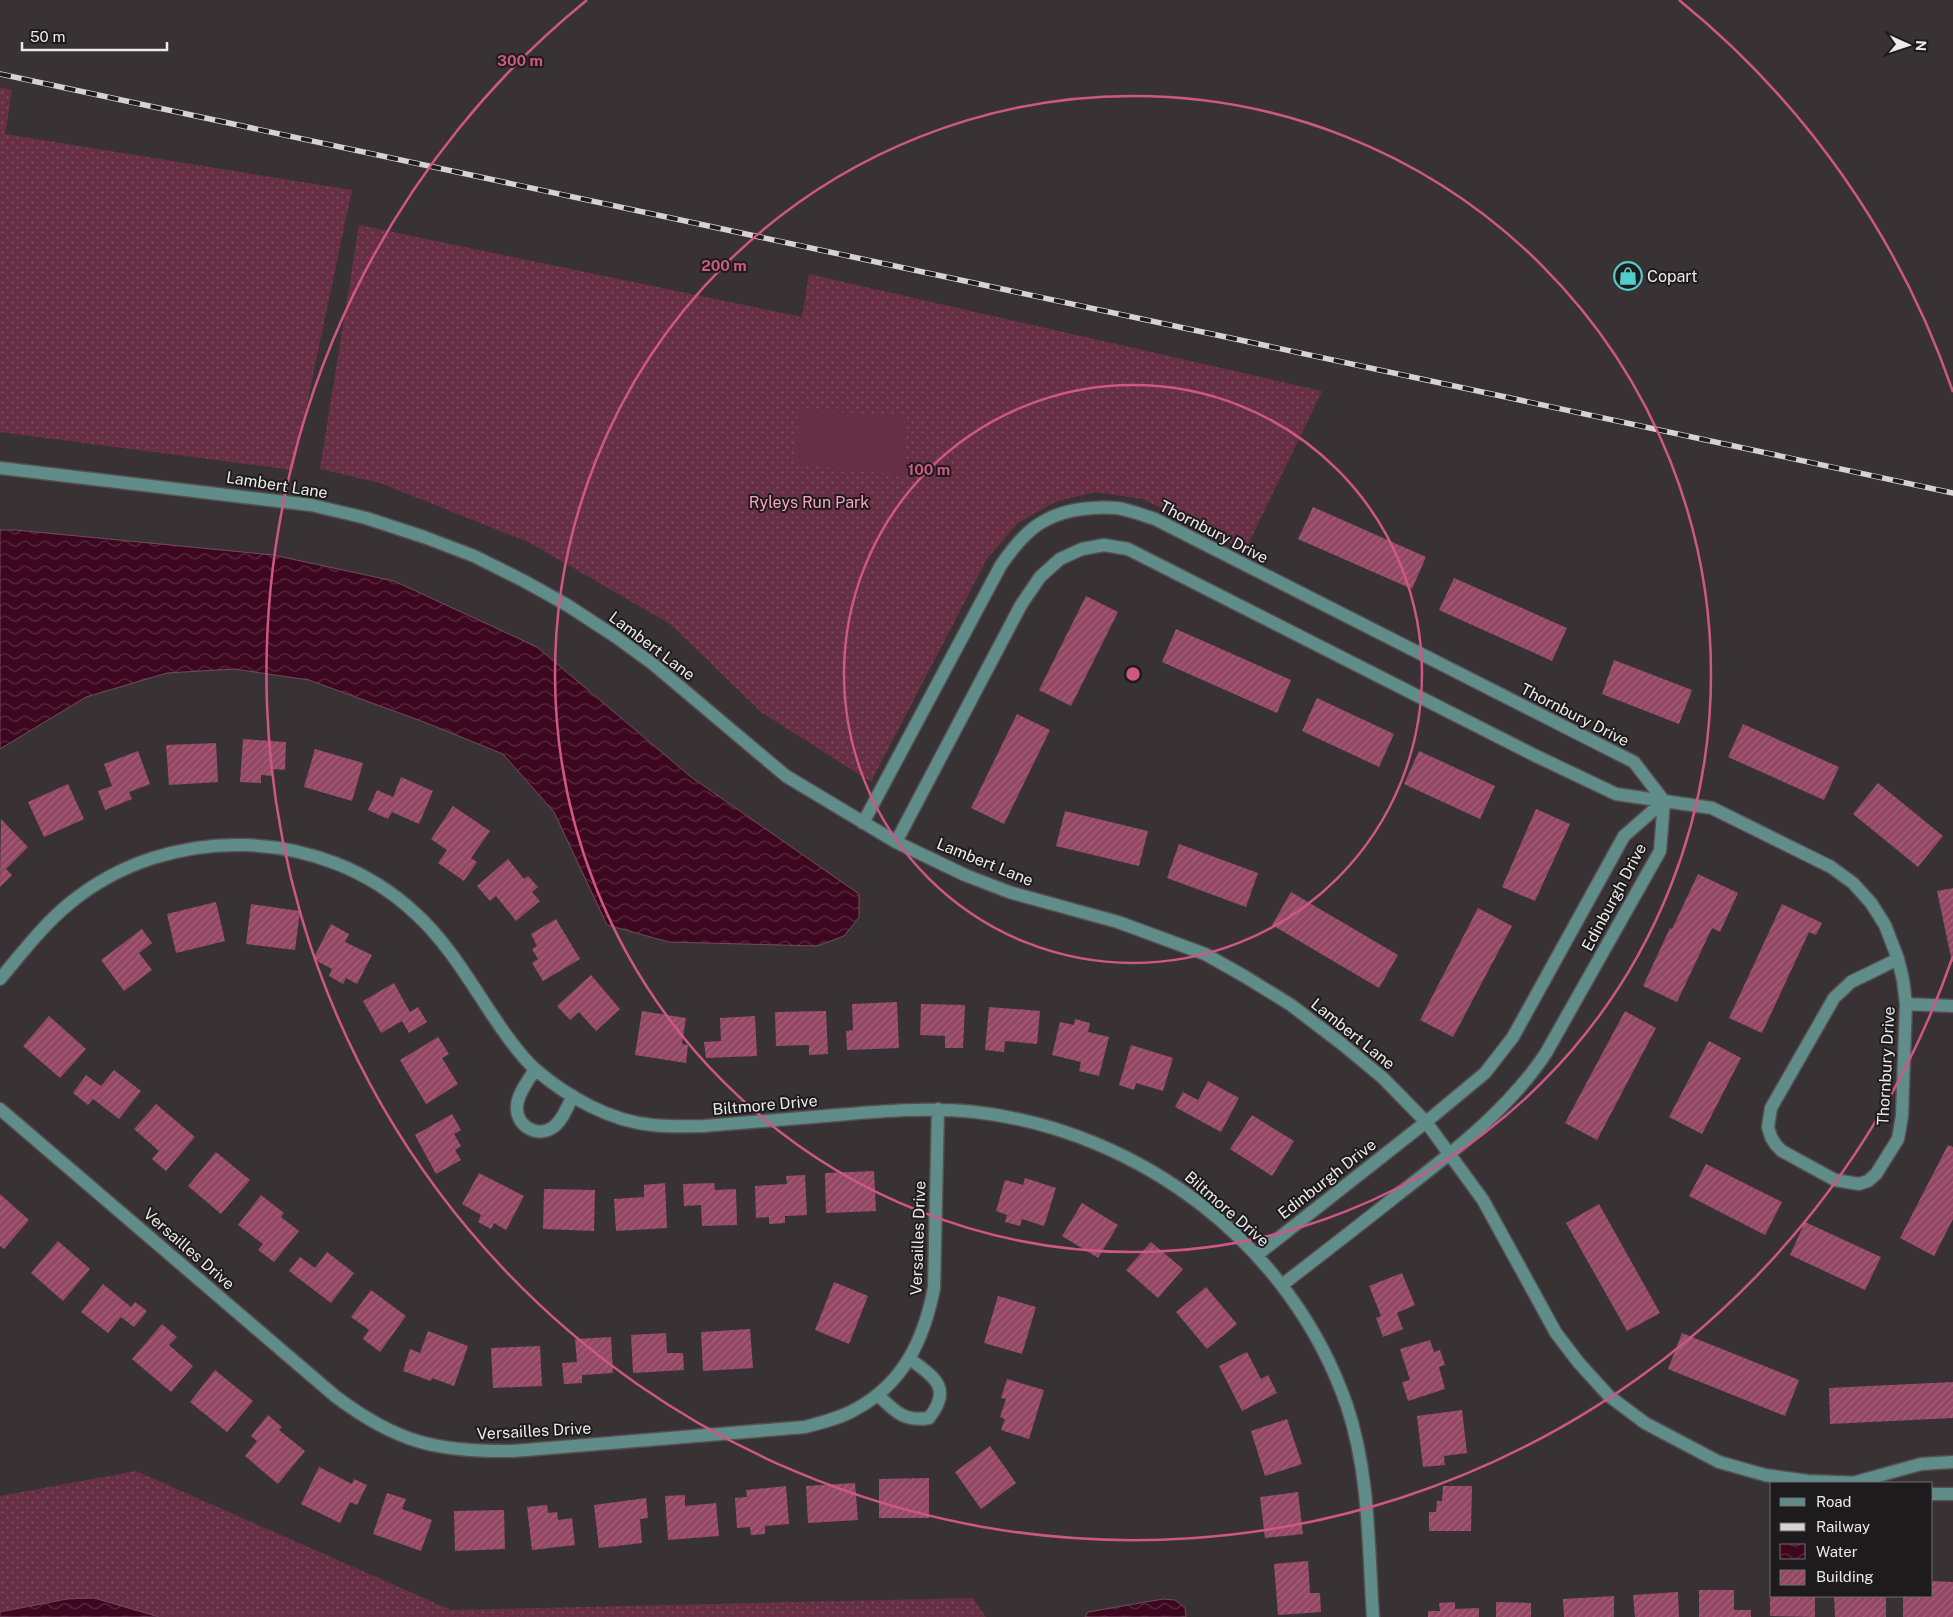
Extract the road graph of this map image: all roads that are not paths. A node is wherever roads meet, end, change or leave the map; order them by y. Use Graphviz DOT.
graph roads {
  1 [pos="0,468"];
  2 [pos="1664,801"];
  3 [pos="863,823"];
  4 [pos="896,842"];
  5 [pos="1898,959"];
  6 [pos="0,979"];
  7 [pos="1906,1004"];
  8 [pos="1953,1006"];
  9 [pos="535,1069"];
  10 [pos="573,1096"];
  11 [pos="0,1109"];
  12 [pos="938,1109"];
  13 [pos="1426,1122"];
  14 [pos="1450,1154"];
  15 [pos="1256,1255"];
  16 [pos="1282,1285"];
  17 [pos="910,1360"];
  18 [pos="878,1395"];
  19 [pos="1953,1462"];
  20 [pos="1834,1482"];
  21 [pos="1863,1482"];
  22 [pos="1933,1494"];
  23 [pos="1953,1494"];
  24 [pos="1373,1617"];
  1 -- 3 [label="street, Lambert Lane"];
  2 -- 3 [label="street, Thornbury Drive"];
  2 -- 4 [label="street, Thornbury Drive"];
  2 -- 5 [label="street, Thornbury Drive"];
  2 -- 13 [label="street, Edinburgh Drive"];
  2 -- 14 [label="street, Edinburgh Drive"];
  3 -- 4 [label="street, Lambert Lane"];
  4 -- 13 [label="street, Lambert Lane"];
  5 -- 7 [label="street, Thornbury Drive"];
  5 -- 7 [label="street, Thornbury Drive"];
  6 -- 9 [label="street, Biltmore Drive"];
  7 -- 8 [label="street"];
  9 -- 10 [label="street, Biltmore Drive"];
  9 -- 10 [label="street"];
  10 -- 12 [label="street, Biltmore Drive"];
  11 -- 18 [label="street, Versailles Drive"];
  12 -- 15 [label="street, Biltmore Drive"];
  12 -- 17 [label="street, Versailles Drive"];
  13 -- 14 [label="street, Lambert Lane"];
  13 -- 15 [label="street, Edinburgh Drive"];
  14 -- 16 [label="street, Edinburgh Drive"];
  14 -- 20 [label="street, Lambert Lane"];
  15 -- 16 [label="street, Biltmore Drive"];
  16 -- 24 [label="street, Biltmore Drive"];
  17 -- 18 [label="street, Versailles Drive"];
  17 -- 18 [label="street"];
  19 -- 21 [label="street, Lambert Lane"];
  22 -- 23 [label="street"];
}
